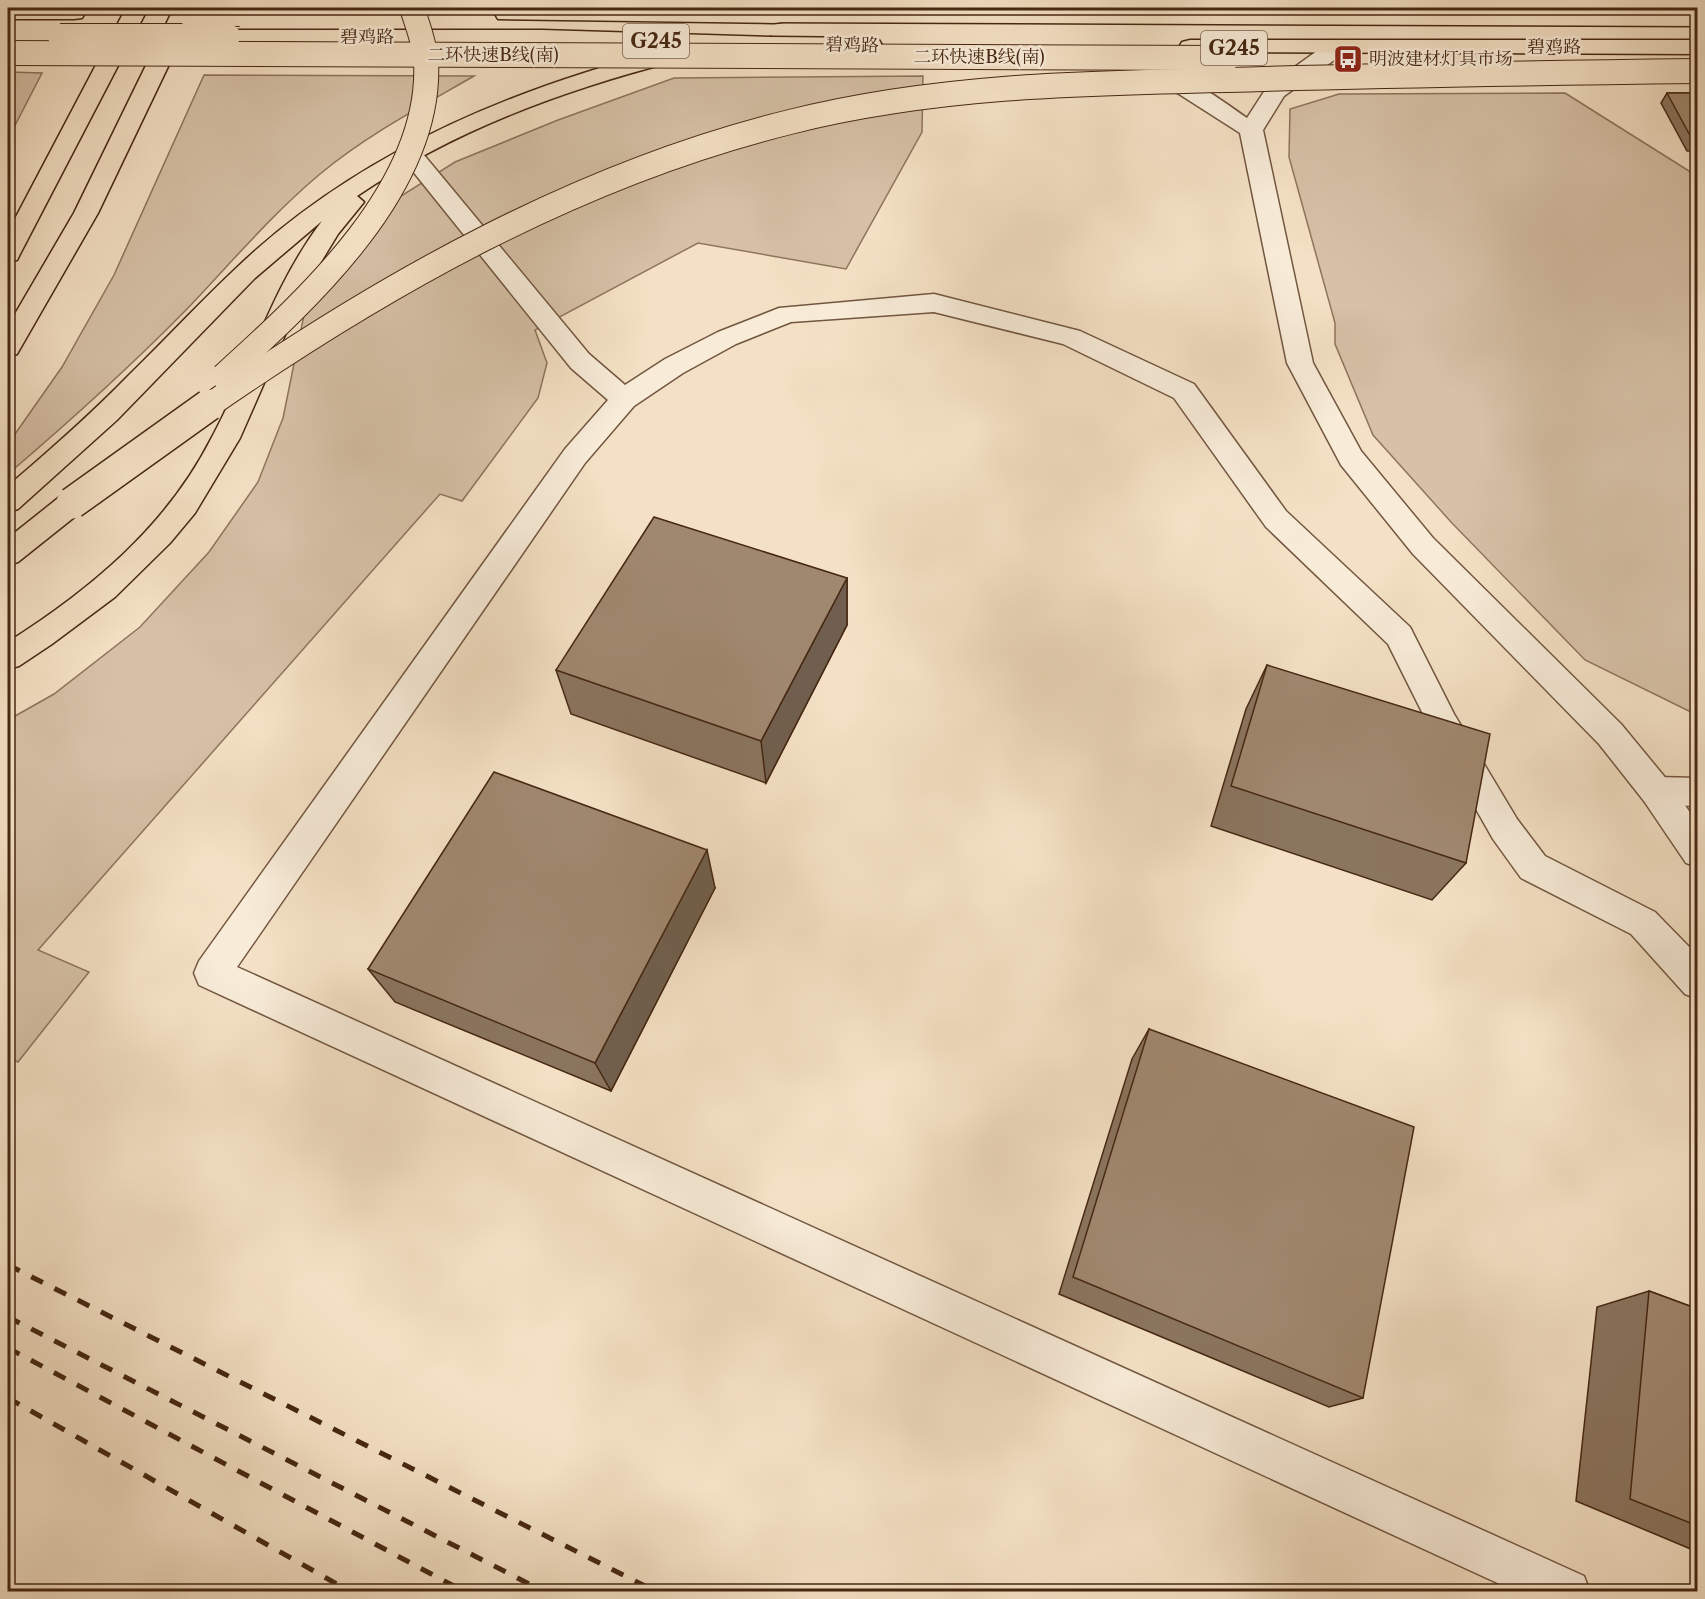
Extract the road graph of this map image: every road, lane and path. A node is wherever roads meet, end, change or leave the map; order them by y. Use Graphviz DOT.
graph roads {
  1 [pos="185,8"];
  2 [pos="404,11"];
  3 [pos="105,12"];
  4 [pos="8,13"];
  5 [pos="1386,13"];
  6 [pos="250,14"];
  7 [pos="441,14"];
  8 [pos="483,14"];
  9 [pos="1687,16"];
  10 [pos="8,36"];
  11 [pos="771,44"];
  12 [pos="1102,47"];
  13 [pos="1698,47"];
  14 [pos="1336,48"];
  15 [pos="8,53"];
  16 [pos="1698,60"];
  17 [pos="1698,71"];
  18 [pos="1251,130"];
  19 [pos="403,158"];
  20 [pos="8,254"];
  21 [pos="8,348"];
  22 [pos="624,399"];
  23 [pos="8,501"];
  24 [pos="72,503"];
  25 [pos="8,554"];
  26 [pos="8,657"];
  27 [pos="1656,791"];
  28 [pos="1698,792"];
  29 [pos="1698,852"];
  30 [pos="1698,982"];
  31 [pos="1568,1592"];
  1 -- 21 [label="main road"];
  2 -- 7 [label="main road, 碧鸡路"];
  2 -- 24 [label="main road, bridge"];
  3 -- 4 [label="main road"];
  3 -- 6 [label="main road, bridge"];
  3 -- 20 [label="main road"];
  5 -- 8 [label="main road, 碧鸡路 / G245"];
  5 -- 9 [label="main road, 碧鸡路 / G245"];
  10 -- 11 [label="main road, 碧鸡路 / G245, bridge"];
  11 -- 12 [label="main road, 碧鸡路 / G245"];
  11 -- 19 [label="main road"];
  12 -- 14 [label="main road, 碧鸡路 / G245"];
  12 -- 18 [label="street"];
  13 -- 14 [label="main road, 碧鸡路 / G245"];
  14 -- 18 [label="street"];
  15 -- 16 [label="main road, 二环快速B线(南), bridge"];
  17 -- 24 [label="main road, bridge"];
  18 -- 27 [label="street"];
  19 -- 22 [label="street"];
  19 -- 23 [label="main road"];
  19 -- 26 [label="main road"];
  22 -- 30 [label="street"];
  22 -- 31 [label="street"];
  24 -- 25 [label="main road"];
  27 -- 28 [label="street"];
  27 -- 29 [label="street"];
}
